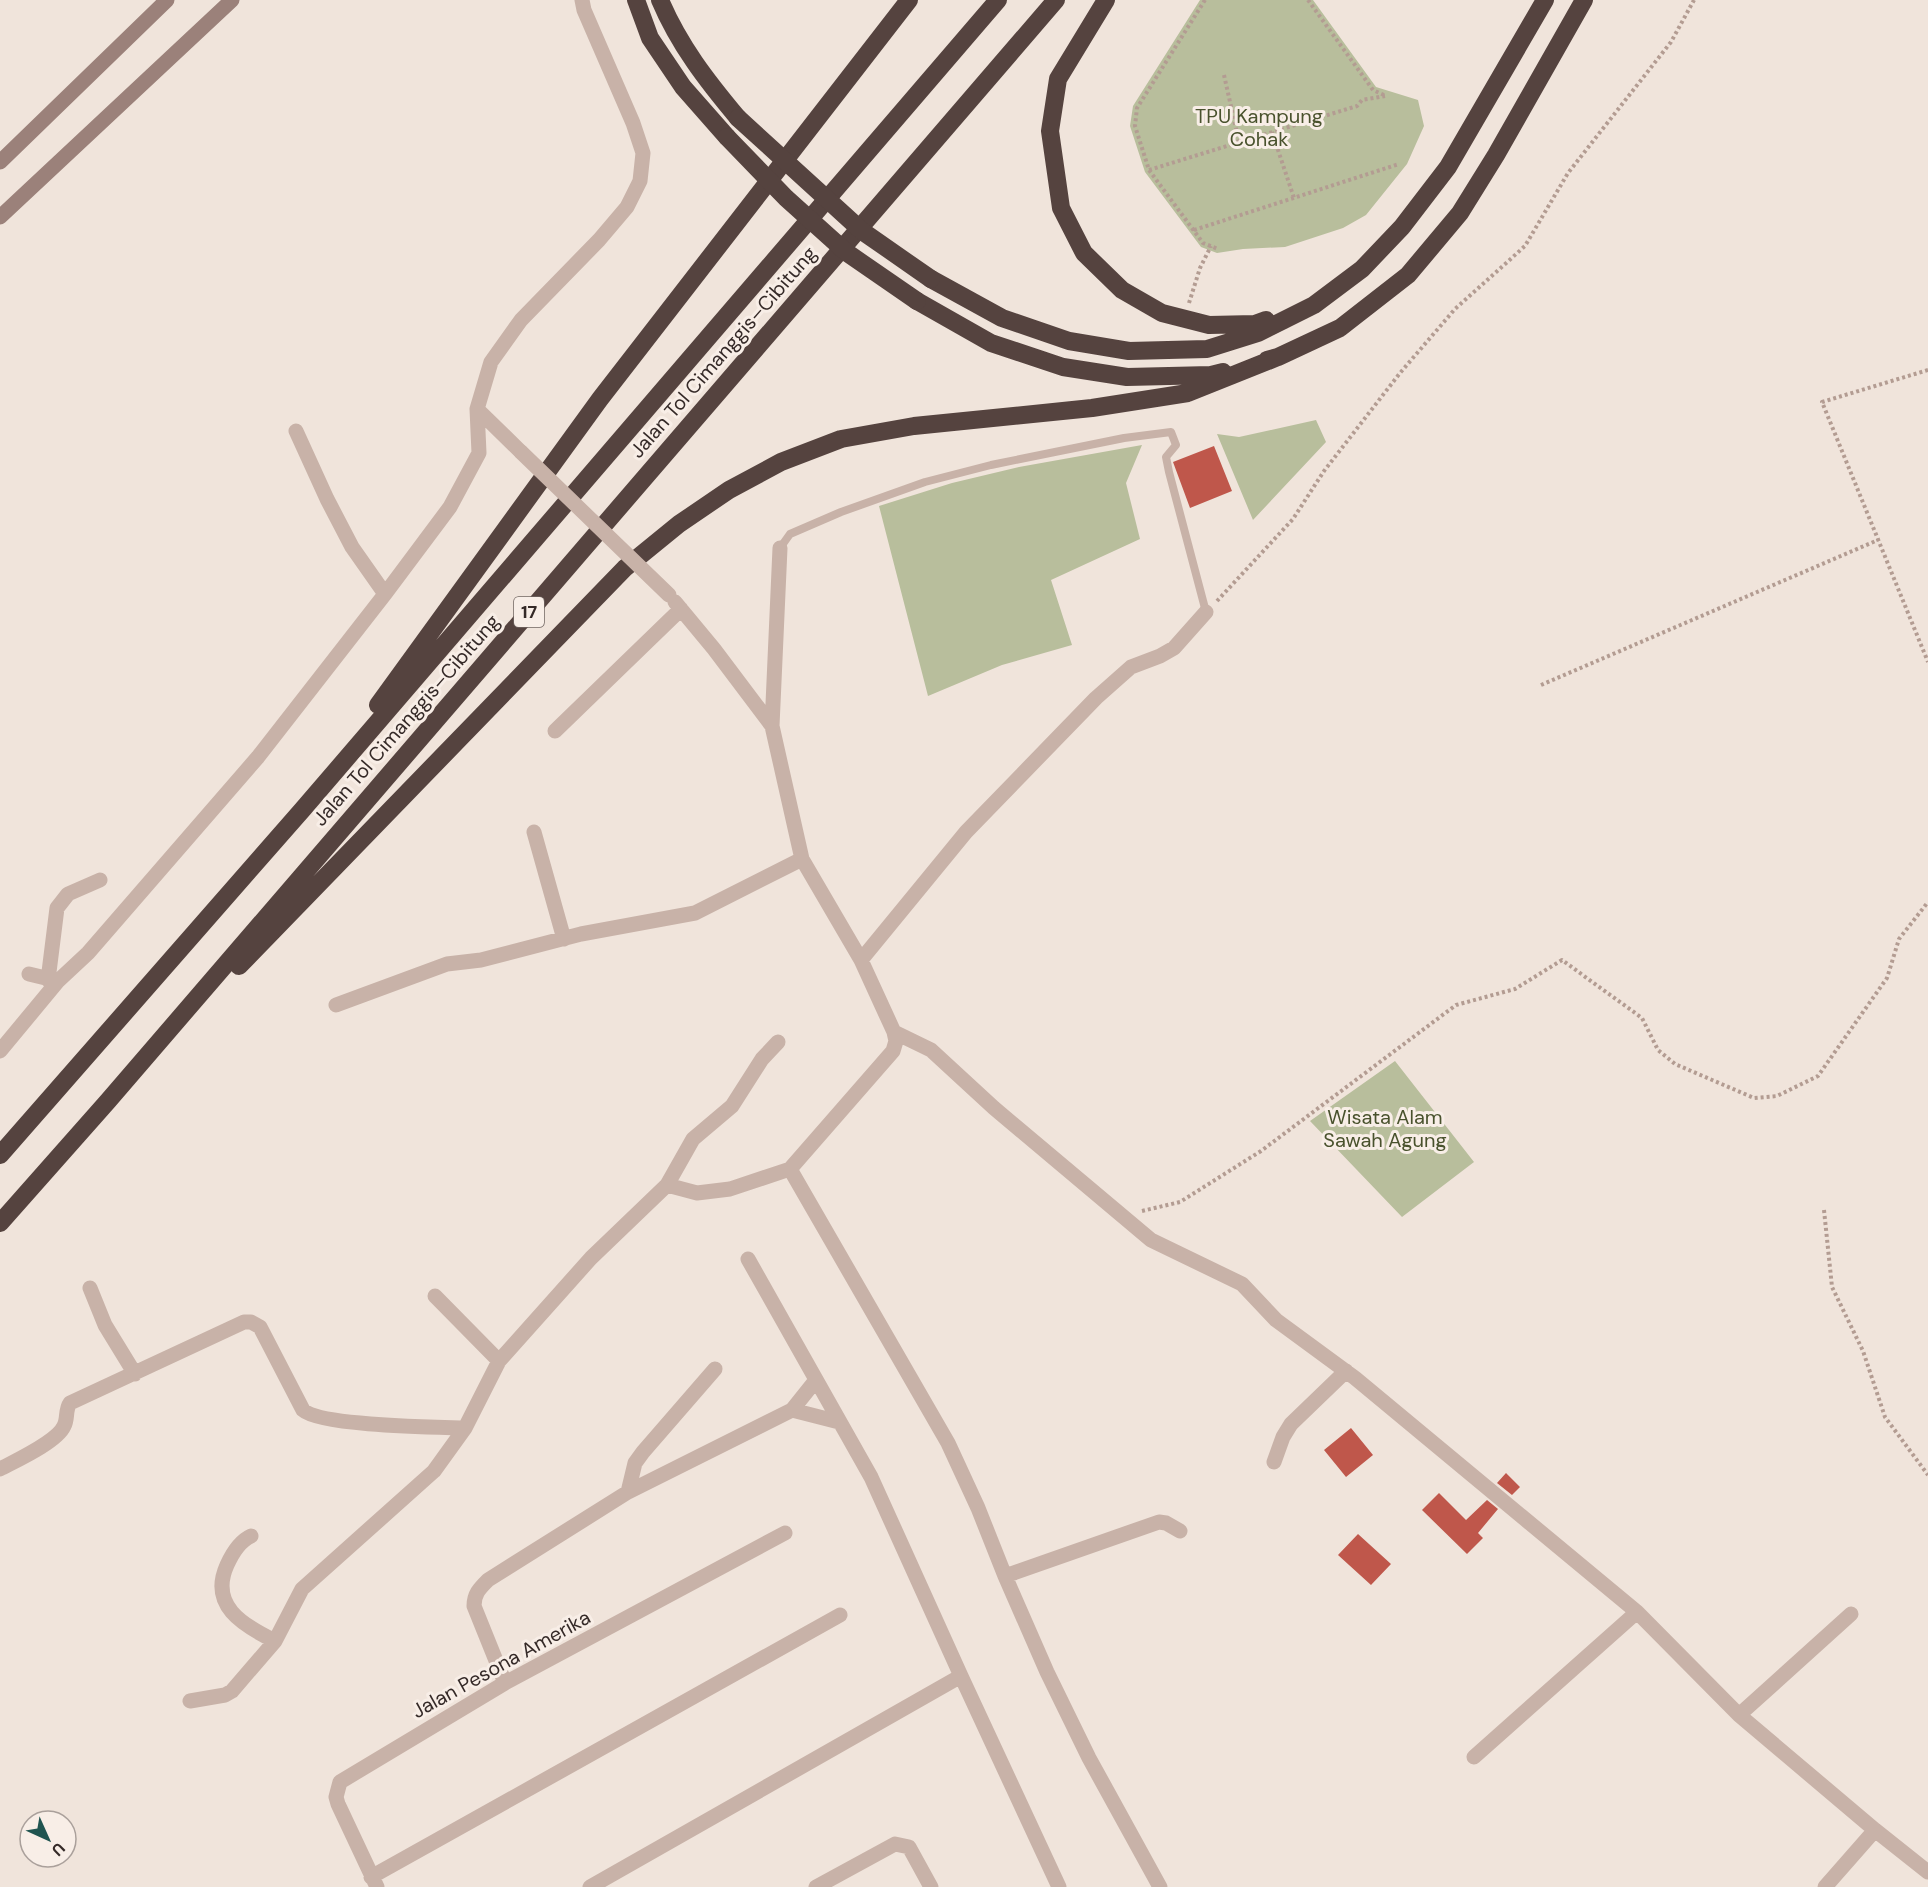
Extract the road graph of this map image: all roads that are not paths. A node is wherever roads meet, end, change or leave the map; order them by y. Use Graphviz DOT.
graph roads {
  1 [pos="167,0"];
  2 [pos="232,0"];
  3 [pos="582,0"];
  4 [pos="636,0"];
  5 [pos="660,0"];
  6 [pos="909,0"];
  7 [pos="998,0"];
  8 [pos="1056,0"];
  9 [pos="1106,0"];
  10 [pos="1545,0"];
  11 [pos="1584,0"];
  12 [pos="0,162"];
  13 [pos="0,217"];
  14 [pos="1314,305"];
  15 [pos="1278,357"];
  16 [pos="477,409"];
  17 [pos="296,431"];
  18 [pos="780,548"];
  19 [pos="385,594"];
  20 [pos="681,609"];
  21 [pos="1206,612"];
  22 [pos="772,726"];
  23 [pos="555,731"];
  24 [pos="303,809"];
  25 [pos="534,832"];
  26 [pos="802,859"];
  27 [pos="100,880"];
  28 [pos="564,939"];
  29 [pos="861,960"];
  30 [pos="29,974"];
  31 [pos="53,981"];
  32 [pos="336,1005"];
  33 [pos="894,1032"];
  34 [pos="778,1042"];
  35 [pos="0,1051"];
  36 [pos="108,1101"];
  37 [pos="0,1155"];
  38 [pos="790,1169"];
  39 [pos="667,1185"];
  40 [pos="0,1223"];
  41 [pos="748,1259"];
  42 [pos="90,1287"];
  43 [pos="435,1296"];
  44 [pos="499,1361"];
  45 [pos="715,1370"];
  46 [pos="1346,1371"];
  47 [pos="135,1374"];
  48 [pos="816,1380"];
  49 [pos="792,1410"];
  50 [pos="839,1422"];
  51 [pos="465,1428"];
  52 [pos="1274,1462"];
  53 [pos="0,1469"];
  54 [pos="628,1492"];
  55 [pos="1180,1531"];
  56 [pos="785,1533"];
  57 [pos="251,1536"];
  58 [pos="1005,1576"];
  59 [pos="1637,1612"];
  60 [pos="1851,1614"];
  61 [pos="840,1615"];
  62 [pos="275,1641"];
  63 [pos="961,1676"];
  64 [pos="505,1683"];
  65 [pos="189,1701"];
  66 [pos="1740,1716"];
  67 [pos="1474,1757"];
  68 [pos="1875,1830"];
  69 [pos="1928,1872"];
  70 [pos="374,1882"];
  71 [pos="1053,1885"];
  72 [pos="590,1887"];
  73 [pos="816,1887"];
  74 [pos="931,1887"];
  75 [pos="1160,1887"];
  76 [pos="1825,1887"];
  1 -- 12 [label="street"];
  2 -- 13 [label="street"];
  3 -- 16 [label="street"];
  4 -- 15 [label="highway, bridge"];
  5 -- 14 [label="highway, bridge"];
  6 -- 24 [label="highway"];
  7 -- 24 [label="highway, Jalan Tol Cimanggis–Cibitung / 17"];
  8 -- 36 [label="highway, Jalan Tol Cimanggis–Cibitung / 17"];
  9 -- 14 [label="highway"];
  10 -- 14 [label="highway"];
  11 -- 15 [label="highway"];
  15 -- 36 [label="highway"];
  16 -- 19 [label="street"];
  16 -- 20 [label="street, bridge"];
  17 -- 19 [label="street"];
  18 -- 21 [label="lane"];
  18 -- 22 [label="street"];
  19 -- 31 [label="street"];
  20 -- 22 [label="street"];
  20 -- 23 [label="street"];
  21 -- 29 [label="street"];
  22 -- 26 [label="street"];
  24 -- 37 [label="highway, Jalan Tol Cimanggis–Cibitung / 17"];
  25 -- 28 [label="street"];
  26 -- 28 [label="street"];
  26 -- 29 [label="street"];
  27 -- 31 [label="street"];
  28 -- 32 [label="street"];
  29 -- 33 [label="street"];
  30 -- 31 [label="street"];
  31 -- 35 [label="street"];
  33 -- 38 [label="street"];
  33 -- 46 [label="street"];
  34 -- 39 [label="street"];
  36 -- 40 [label="highway, Jalan Tol Cimanggis–Cibitung / 17"];
  38 -- 39 [label="street"];
  38 -- 58 [label="street"];
  39 -- 44 [label="street"];
  41 -- 48 [label="street"];
  42 -- 47 [label="street"];
  43 -- 44 [label="street"];
  44 -- 51 [label="street"];
  45 -- 54 [label="street"];
  46 -- 52 [label="street"];
  46 -- 59 [label="street"];
  47 -- 51 [label="street"];
  47 -- 53 [label="street"];
  48 -- 49 [label="street"];
  48 -- 50 [label="street"];
  49 -- 50 [label="street"];
  49 -- 54 [label="street"];
  50 -- 63 [label="street"];
  51 -- 62 [label="street"];
  54 -- 64 [label="street"];
  55 -- 58 [label="street"];
  56 -- 64 [label="street, Jalan Pesona Amerika"];
  57 -- 62 [label="street"];
  58 -- 75 [label="street"];
  59 -- 66 [label="street"];
  59 -- 67 [label="street"];
  60 -- 66 [label="street"];
  61 -- 70 [label="street"];
  62 -- 65 [label="street"];
  63 -- 71 [label="street"];
  63 -- 72 [label="street"];
  64 -- 70 [label="street, Jalan Pesona Amerika"];
  66 -- 68 [label="street"];
  68 -- 69 [label="street"];
  68 -- 76 [label="street"];
  73 -- 74 [label="street"];
}
